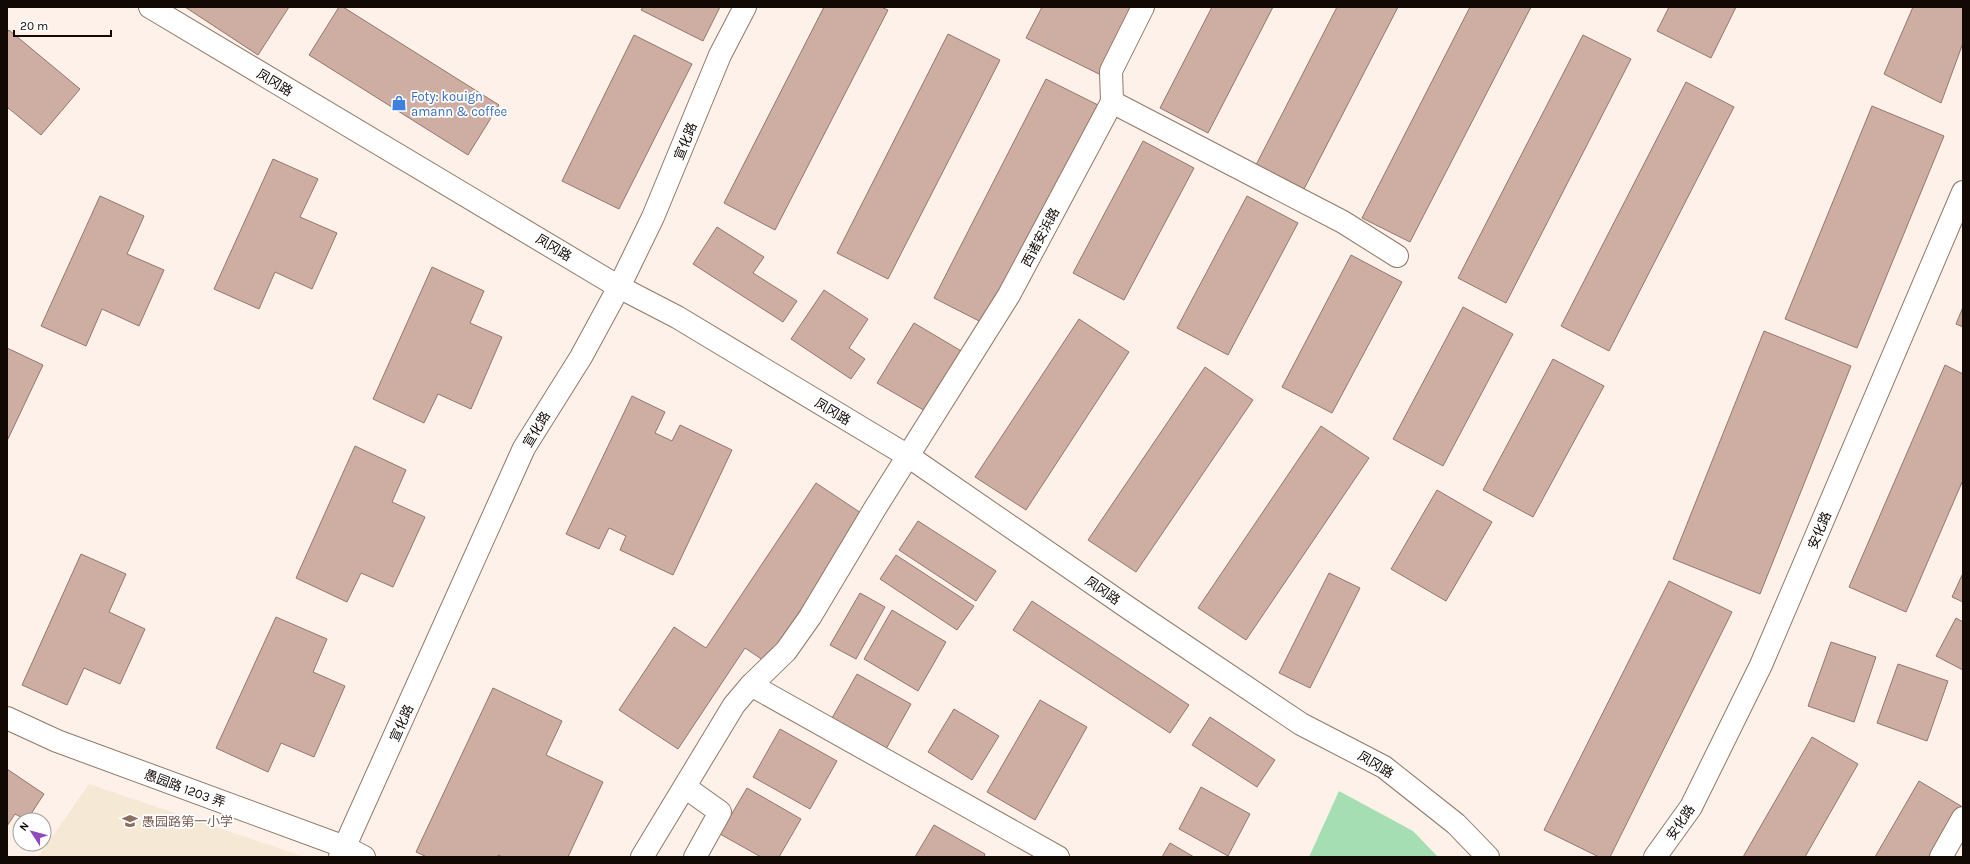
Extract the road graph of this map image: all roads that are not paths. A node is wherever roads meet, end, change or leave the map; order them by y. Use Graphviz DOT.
graph roads {
  1 [pos="150,7"];
  2 [pos="744,7"];
  3 [pos="1143,7"];
  4 [pos="1112,102"];
  5 [pos="1963,192"];
  6 [pos="1397,256"];
  7 [pos="619,287"];
  8 [pos="908,456"];
  9 [pos="751,685"];
  10 [pos="7,718"];
  11 [pos="685,787"];
  12 [pos="1963,818"];
  13 [pos="342,852"];
  14 [pos="364,857"];
  15 [pos="642,857"];
  16 [pos="695,857"];
  17 [pos="1058,857"];
  18 [pos="1488,857"];
  19 [pos="1655,857"];
  20 [pos="1941,857"];
  1 -- 7 [label="street, 凤冈路"];
  2 -- 7 [label="street, 宣化路"];
  3 -- 4 [label="street, 西诸安浜路"];
  4 -- 6 [label="street"];
  4 -- 8 [label="street, 西诸安浜路"];
  5 -- 19 [label="street, 安化路"];
  7 -- 8 [label="street, 凤冈路"];
  7 -- 13 [label="street, 宣化路"];
  8 -- 9 [label="street, 西诸安浜路"];
  8 -- 18 [label="street, 凤冈路"];
  9 -- 11 [label="street, 西诸安浜路"];
  9 -- 17 [label="street"];
  10 -- 13 [label="street, 愚园路 1203 弄"];
  11 -- 15 [label="street, 西诸安浜路"];
  11 -- 16 [label="street"];
  12 -- 20 [label="street"];
  13 -- 14 [label="street, 愚园路 1203 弄"];
}
